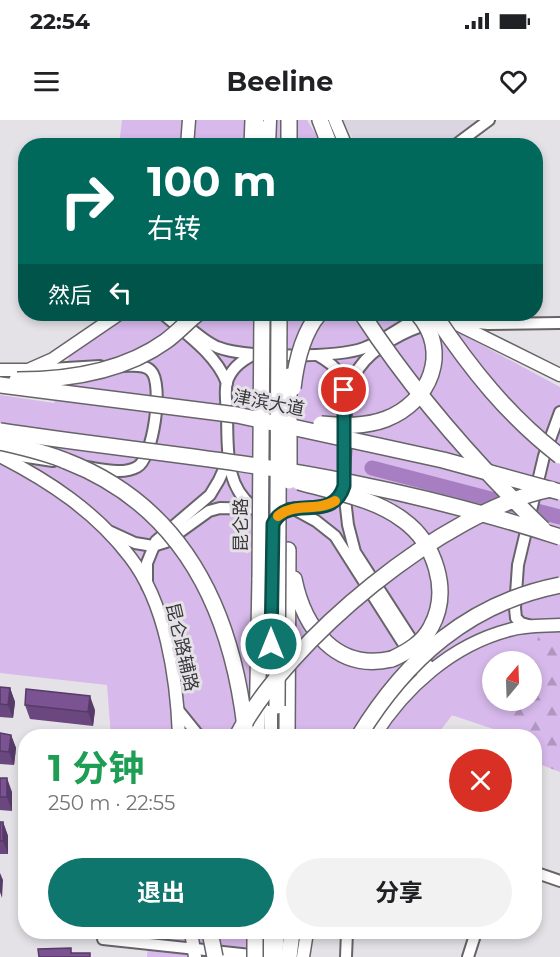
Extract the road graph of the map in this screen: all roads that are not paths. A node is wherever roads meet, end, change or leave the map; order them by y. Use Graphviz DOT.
graph roads {
  1 [pos="189,120"];
  2 [pos="254,120"];
  3 [pos="264,120"];
  4 [pos="272,120"];
  5 [pos="280,120"];
  6 [pos="289,120"];
  7 [pos="320,120"];
  8 [pos="335,120"];
  9 [pos="489,120"];
  10 [pos="188,138"];
  11 [pos="253,138"];
  12 [pos="264,138"];
  13 [pos="267,138"];
  14 [pos="269,138"];
  15 [pos="280,138"];
  16 [pos="289,138"];
  17 [pos="327,138"];
  18 [pos="343,138"];
  19 [pos="465,138"];
  20 [pos="109,321"];
  21 [pos="171,321"];
  22 [pos="182,321"];
  23 [pos="189,321"];
  24 [pos="262,321"];
  25 [pos="271,321"];
  26 [pos="273,321"];
  27 [pos="279,321"];
  28 [pos="289,321"];
  29 [pos="314,321"];
  30 [pos="367,321"];
  31 [pos="412,321"];
  32 [pos="422,321"];
  33 [pos="436,321"];
  34 [pos="439,321"];
  35 [pos="456,321"];
  36 [pos="471,321"];
  37 [pos="560,323"];
  38 [pos="255,354"];
  39 [pos="291,354"];
  40 [pos="318,355"];
  41 [pos="0,370"];
  42 [pos="28,370"];
  43 [pos="560,375"];
  44 [pos="0,380"];
  45 [pos="227,382"];
  46 [pos="0,385"];
  47 [pos="345,405"];
  48 [pos="290,412"];
  49 [pos="560,412"];
  50 [pos="237,415"];
  51 [pos="560,420"];
  52 [pos="0,431"];
  53 [pos="0,442"];
  54 [pos="0,455"];
  55 [pos="560,456"];
  56 [pos="222,460"];
  57 [pos="344,486"];
  58 [pos="560,487"];
  59 [pos="537,491"];
  60 [pos="560,492"];
  61 [pos="256,508"];
  62 [pos="293,509"];
  63 [pos="106,529"];
  64 [pos="560,537"];
  65 [pos="153,546"];
  66 [pos="560,546"];
  67 [pos="288,550"];
  68 [pos="560,585"];
  69 [pos="147,587"];
  70 [pos="516,618"];
  71 [pos="560,625"];
  72 [pos="532,626"];
  73 [pos="501,632"];
  74 [pos="428,673"];
  75 [pos="178,710"];
  76 [pos="179,729"];
  77 [pos="193,729"];
  78 [pos="241,729"];
  79 [pos="245,729"];
  80 [pos="257,729"];
  81 [pos="265,729"];
  82 [pos="271,729"];
  83 [pos="277,729"];
  84 [pos="287,729"];
  85 [pos="364,729"];
  86 [pos="379,729"];
  87 [pos="542,875"];
  88 [pos="560,881"];
  89 [pos="103,939"];
  90 [pos="211,939"];
  91 [pos="255,939"];
  92 [pos="263,939"];
  93 [pos="270,939"];
  94 [pos="276,939"];
  95 [pos="284,939"];
  96 [pos="291,939"];
  97 [pos="306,939"];
  98 [pos="347,939"];
  99 [pos="474,939"];
  100 [pos="194,952"];
  101 [pos="215,957"];
  102 [pos="255,957"];
  103 [pos="264,957"];
  104 [pos="270,957"];
  105 [pos="275,957"];
  106 [pos="284,957"];
  107 [pos="289,957"];
  108 [pos="303,957"];
  109 [pos="346,957"];
  110 [pos="468,957"];
  1 -- 10 [label="main road"];
  2 -- 11 [label="highway"];
  2 -- 12 [label="highway"];
  3 -- 13 [label="highway"];
  4 -- 14 [label="main road"];
  5 -- 15 [label="highway"];
  6 -- 16 [label="highway"];
  7 -- 17 [label="highway"];
  8 -- 18 [label="main road"];
  9 -- 19 [label="street"];
  20 -- 42 [label="main road"];
  21 -- 45 [label="street"];
  22 -- 38 [label="street"];
  23 -- 44 [label="highway, bridge"];
  24 -- 80 [label="highway, 昆仑路, bridge"];
  25 -- 38 [label="main road"];
  26 -- 39 [label="main road"];
  27 -- 83 [label="highway, 昆仑路, bridge"];
  28 -- 48 [label="highway, bridge"];
  29 -- 48 [label="highway, bridge"];
  30 -- 66 [label="highway, bridge"];
  31 -- 40 [label="street"];
  32 -- 50 [label="highway, bridge"];
  33 -- 47 [label="street"];
  34 -- 55 [label="highway, bridge"];
  35 -- 43 [label="main road"];
  36 -- 37 [label="street"];
  38 -- 39 [label="street"];
  38 -- 45 [label="street"];
  39 -- 40 [label="street"];
  40 -- 47 [label="street"];
  41 -- 42 [label="main road"];
  42 -- 54 [label="street"];
  45 -- 56 [label="street"];
  46 -- 50 [label="highway, 津滨大道, bridge"];
  47 -- 57 [label="street"];
  48 -- 67 [label="highway, bridge"];
  49 -- 59 [label="street"];
  50 -- 60 [label="highway, 津滨大道, bridge"];
  51 -- 59 [label="street"];
  52 -- 56 [label="highway, bridge"];
  53 -- 79 [label="highway, bridge"];
  54 -- 63 [label="main road, 昆仑路辅路"];
  56 -- 61 [label="street"];
  56 -- 64 [label="highway, bridge"];
  56 -- 65 [label="street"];
  56 -- 67 [label="highway, bridge"];
  57 -- 62 [label="street"];
  57 -- 74 [label="street"];
  58 -- 78 [label="highway, bridge"];
  59 -- 70 [label="street, bridge"];
  61 -- 62 [label="street"];
  61 -- 65 [label="street"];
  61 -- 81 [label="main road"];
  62 -- 74 [label="street"];
  62 -- 82 [label="main road"];
  63 -- 65 [label="street"];
  63 -- 69 [label="main road, 昆仑路辅路"];
  65 -- 69 [label="street"];
  67 -- 84 [label="highway"];
  68 -- 85 [label="highway, bridge"];
  69 -- 75 [label="main road, 昆仑路辅路"];
  70 -- 72 [label="street"];
  70 -- 73 [label="street"];
  71 -- 72 [label="main road"];
  72 -- 73 [label="main road"];
  73 -- 74 [label="main road"];
  74 -- 86 [label="main road"];
  75 -- 76 [label="main road, 昆仑路辅路"];
  75 -- 77 [label="street"];
  87 -- 88 [label="street"];
  89 -- 100 [label="street"];
  90 -- 101 [label="highway, bridge"];
  91 -- 102 [label="highway, bridge"];
  92 -- 103 [label="main road"];
  93 -- 104 [label="main road"];
  94 -- 105 [label="highway"];
  95 -- 106 [label="highway"];
  96 -- 107 [label="highway"];
  97 -- 108 [label="main road"];
  98 -- 109 [label="street"];
  99 -- 110 [label="street"];
  100 -- 103 [label="street"];
}
